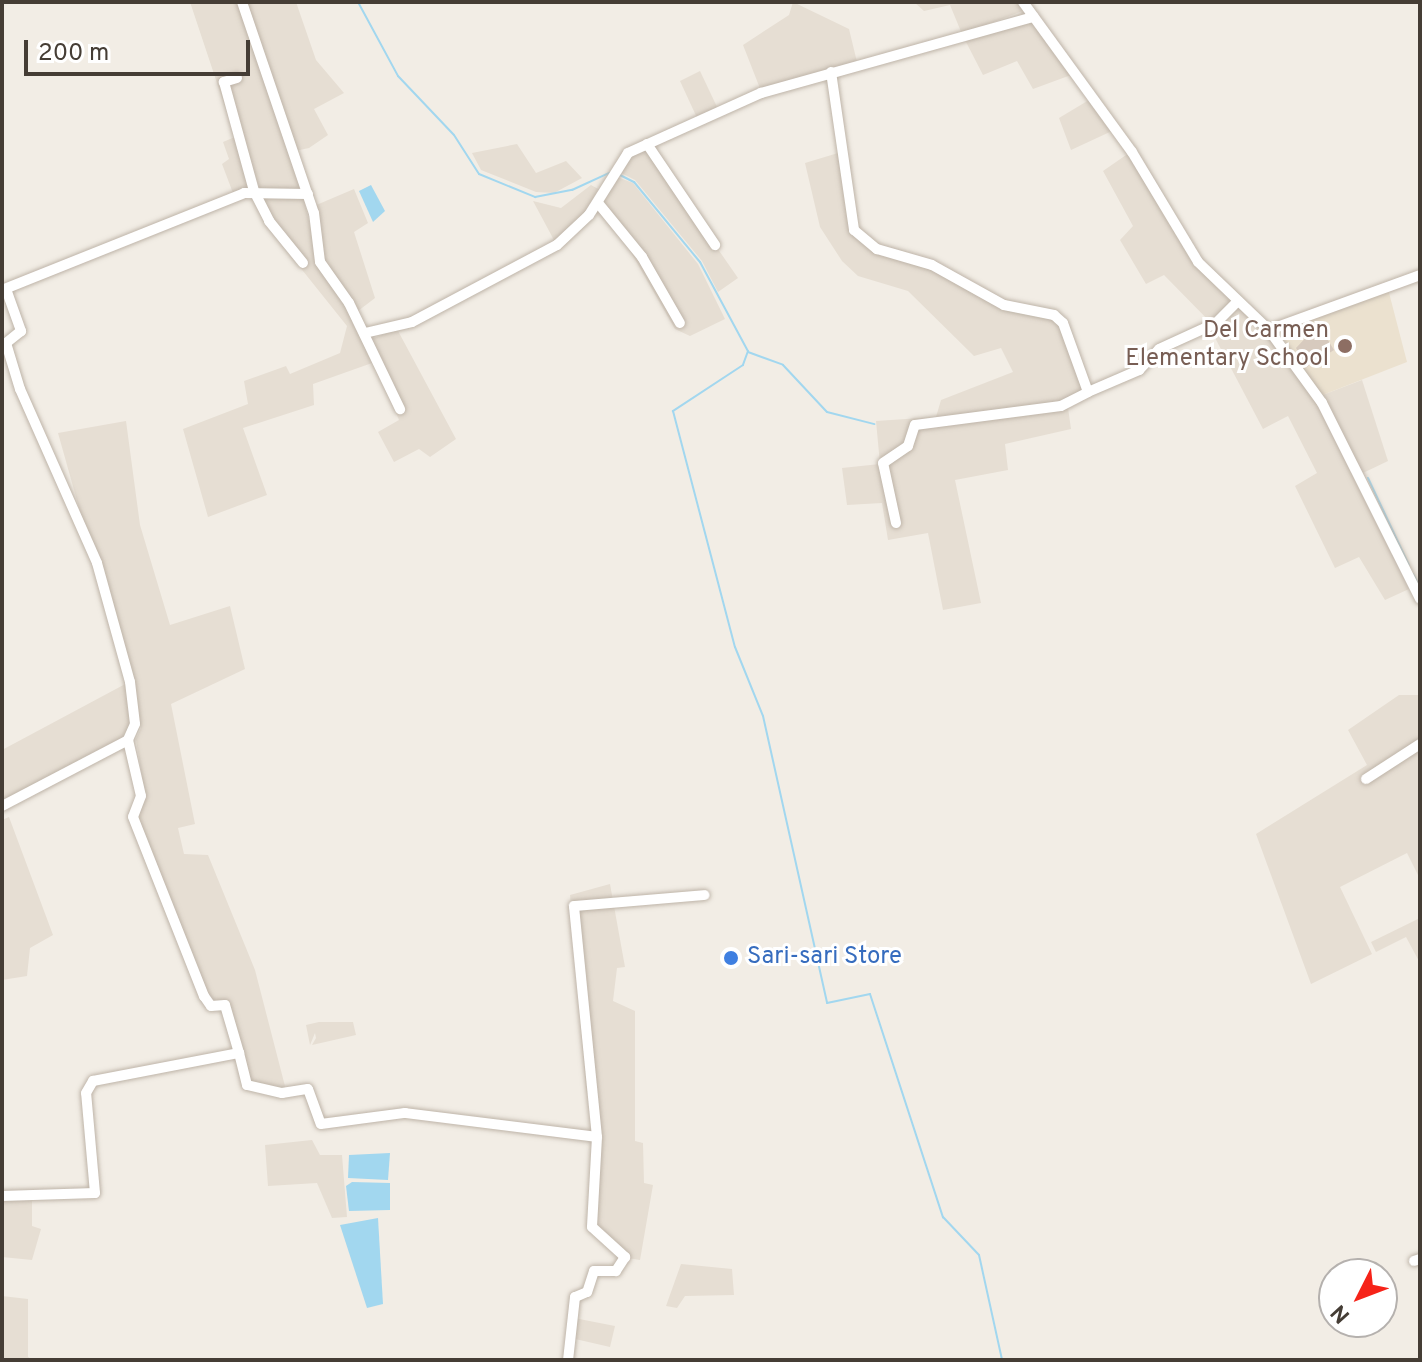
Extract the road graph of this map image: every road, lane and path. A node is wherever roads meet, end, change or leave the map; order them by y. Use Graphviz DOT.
graph roads {
  1 [pos="242,2"];
  2 [pos="1023,2"];
  3 [pos="1034,17"];
  4 [pos="831,72"];
  5 [pos="237,78"];
  6 [pos="647,144"];
  7 [pos="256,191"];
  8 [pos="308,194"];
  9 [pos="598,203"];
  10 [pos="715,245"];
  11 [pos="303,263"];
  12 [pos="1420,275"];
  13 [pos="4,290"];
  14 [pos="1238,301"];
  15 [pos="680,323"];
  16 [pos="1269,330"];
  17 [pos="365,333"];
  18 [pos="1088,392"];
  19 [pos="400,409"];
  20 [pos="896,523"];
  21 [pos="1420,599"];
  22 [pos="128,740"];
  23 [pos="1420,744"];
  24 [pos="1366,779"];
  25 [pos="2,806"];
  26 [pos="705,895"];
  27 [pos="239,1053"];
  28 [pos="597,1137"];
  29 [pos="2,1196"];
  30 [pos="568,1360"];
  1 -- 8 [label="street"];
  2 -- 3 [label="street"];
  3 -- 4 [label="street"];
  3 -- 14 [label="street"];
  4 -- 6 [label="street"];
  4 -- 18 [label="street"];
  5 -- 7 [label="street"];
  6 -- 9 [label="street"];
  6 -- 10 [label="street"];
  7 -- 8 [label="street"];
  7 -- 11 [label="street"];
  7 -- 13 [label="street"];
  8 -- 17 [label="street"];
  9 -- 15 [label="street"];
  9 -- 17 [label="street"];
  12 -- 16 [label="street"];
  13 -- 22 [label="street"];
  14 -- 16 [label="street"];
  14 -- 18 [label="street"];
  16 -- 21 [label="street"];
  17 -- 19 [label="street"];
  18 -- 20 [label="street"];
  22 -- 25 [label="street"];
  22 -- 27 [label="street"];
  23 -- 24 [label="street"];
  26 -- 28 [label="street"];
  27 -- 28 [label="street"];
  27 -- 29 [label="street"];
  28 -- 30 [label="street"];
}
